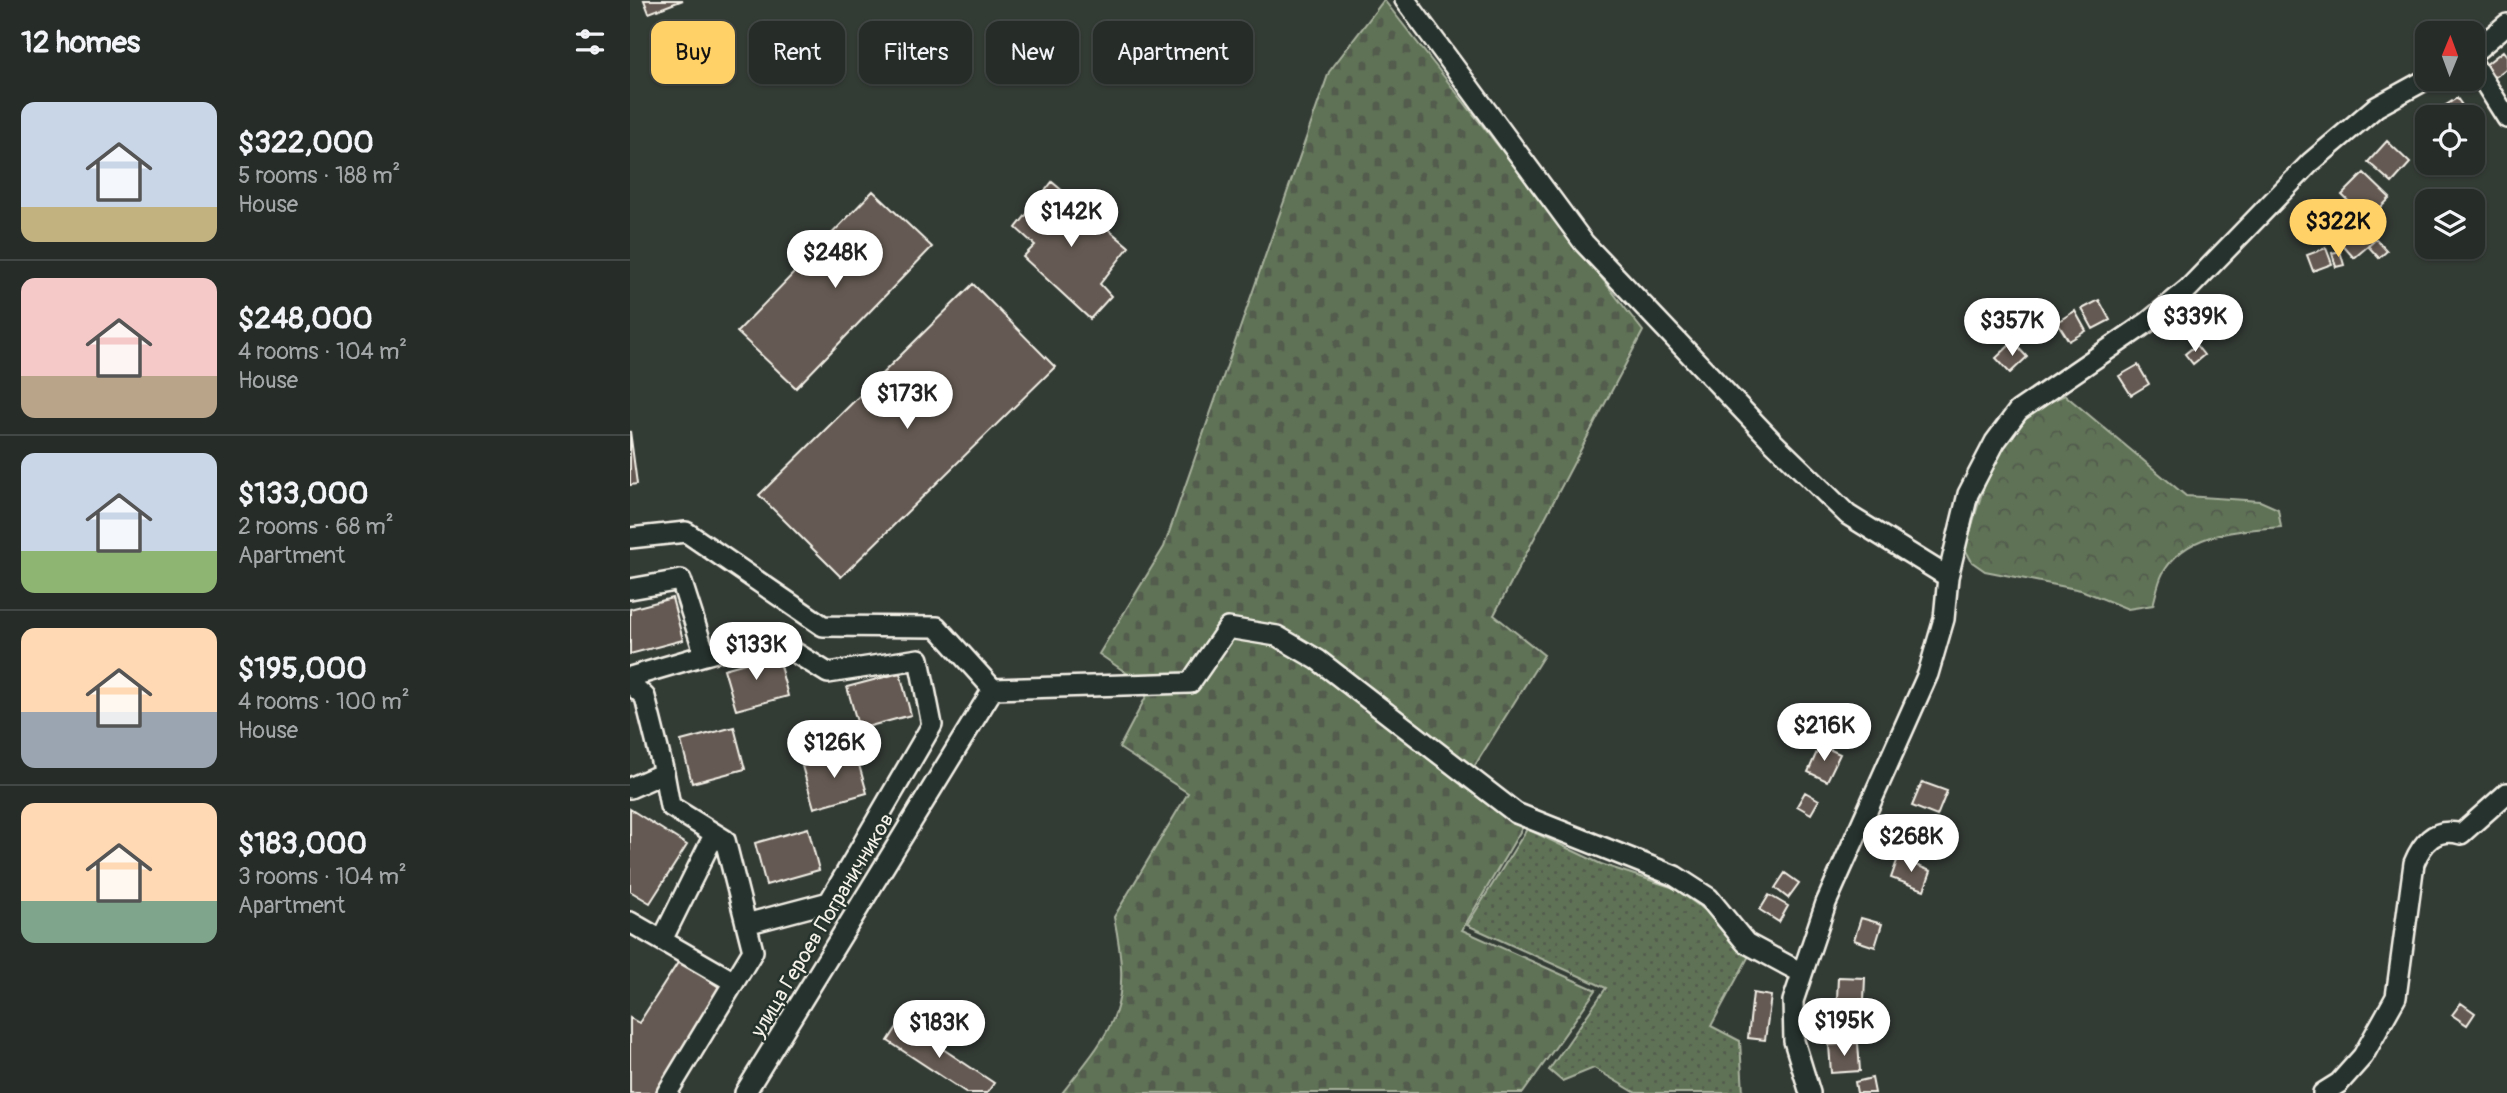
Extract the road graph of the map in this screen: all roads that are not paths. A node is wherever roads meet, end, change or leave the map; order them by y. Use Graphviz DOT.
graph roads {
  1 [pos="1405,0"];
  2 [pos="2507,24"];
  3 [pos="2485,42"];
  4 [pos="2485,83"];
  5 [pos="2415,86"];
  6 [pos="2507,118"];
  7 [pos="630,538"];
  8 [pos="1948,577"];
  9 [pos="630,589"];
  10 [pos="705,655"];
  11 [pos="630,677"];
  12 [pos="630,683"];
  13 [pos="993,689"];
  14 [pos="663,774"];
  15 [pos="630,788"];
  16 [pos="2507,793"];
  17 [pos="714,835"];
  18 [pos="630,922"];
  19 [pos="746,924"];
  20 [pos="662,940"];
  21 [pos="1802,974"];
  22 [pos="733,982"];
  23 [pos="667,1093"];
  24 [pos="746,1093"];
  25 [pos="1810,1093"];
  26 [pos="2323,1093"];
  1 -- 8 [label="street"];
  2 -- 3 [label="street"];
  4 -- 6 [label="street"];
  5 -- 8 [label="street"];
  7 -- 13 [label="street"];
  8 -- 21 [label="street"];
  9 -- 10 [label="street"];
  10 -- 11 [label="street"];
  10 -- 19 [label="street"];
  12 -- 14 [label="street"];
  13 -- 21 [label="street"];
  13 -- 24 [label="street, улица Героев Пограничников"];
  14 -- 15 [label="street"];
  14 -- 17 [label="street"];
  16 -- 26 [label="street"];
  17 -- 19 [label="street"];
  17 -- 20 [label="street"];
  18 -- 20 [label="street"];
  19 -- 22 [label="street"];
  20 -- 22 [label="street"];
  21 -- 25 [label="street"];
  22 -- 23 [label="street"];
}
